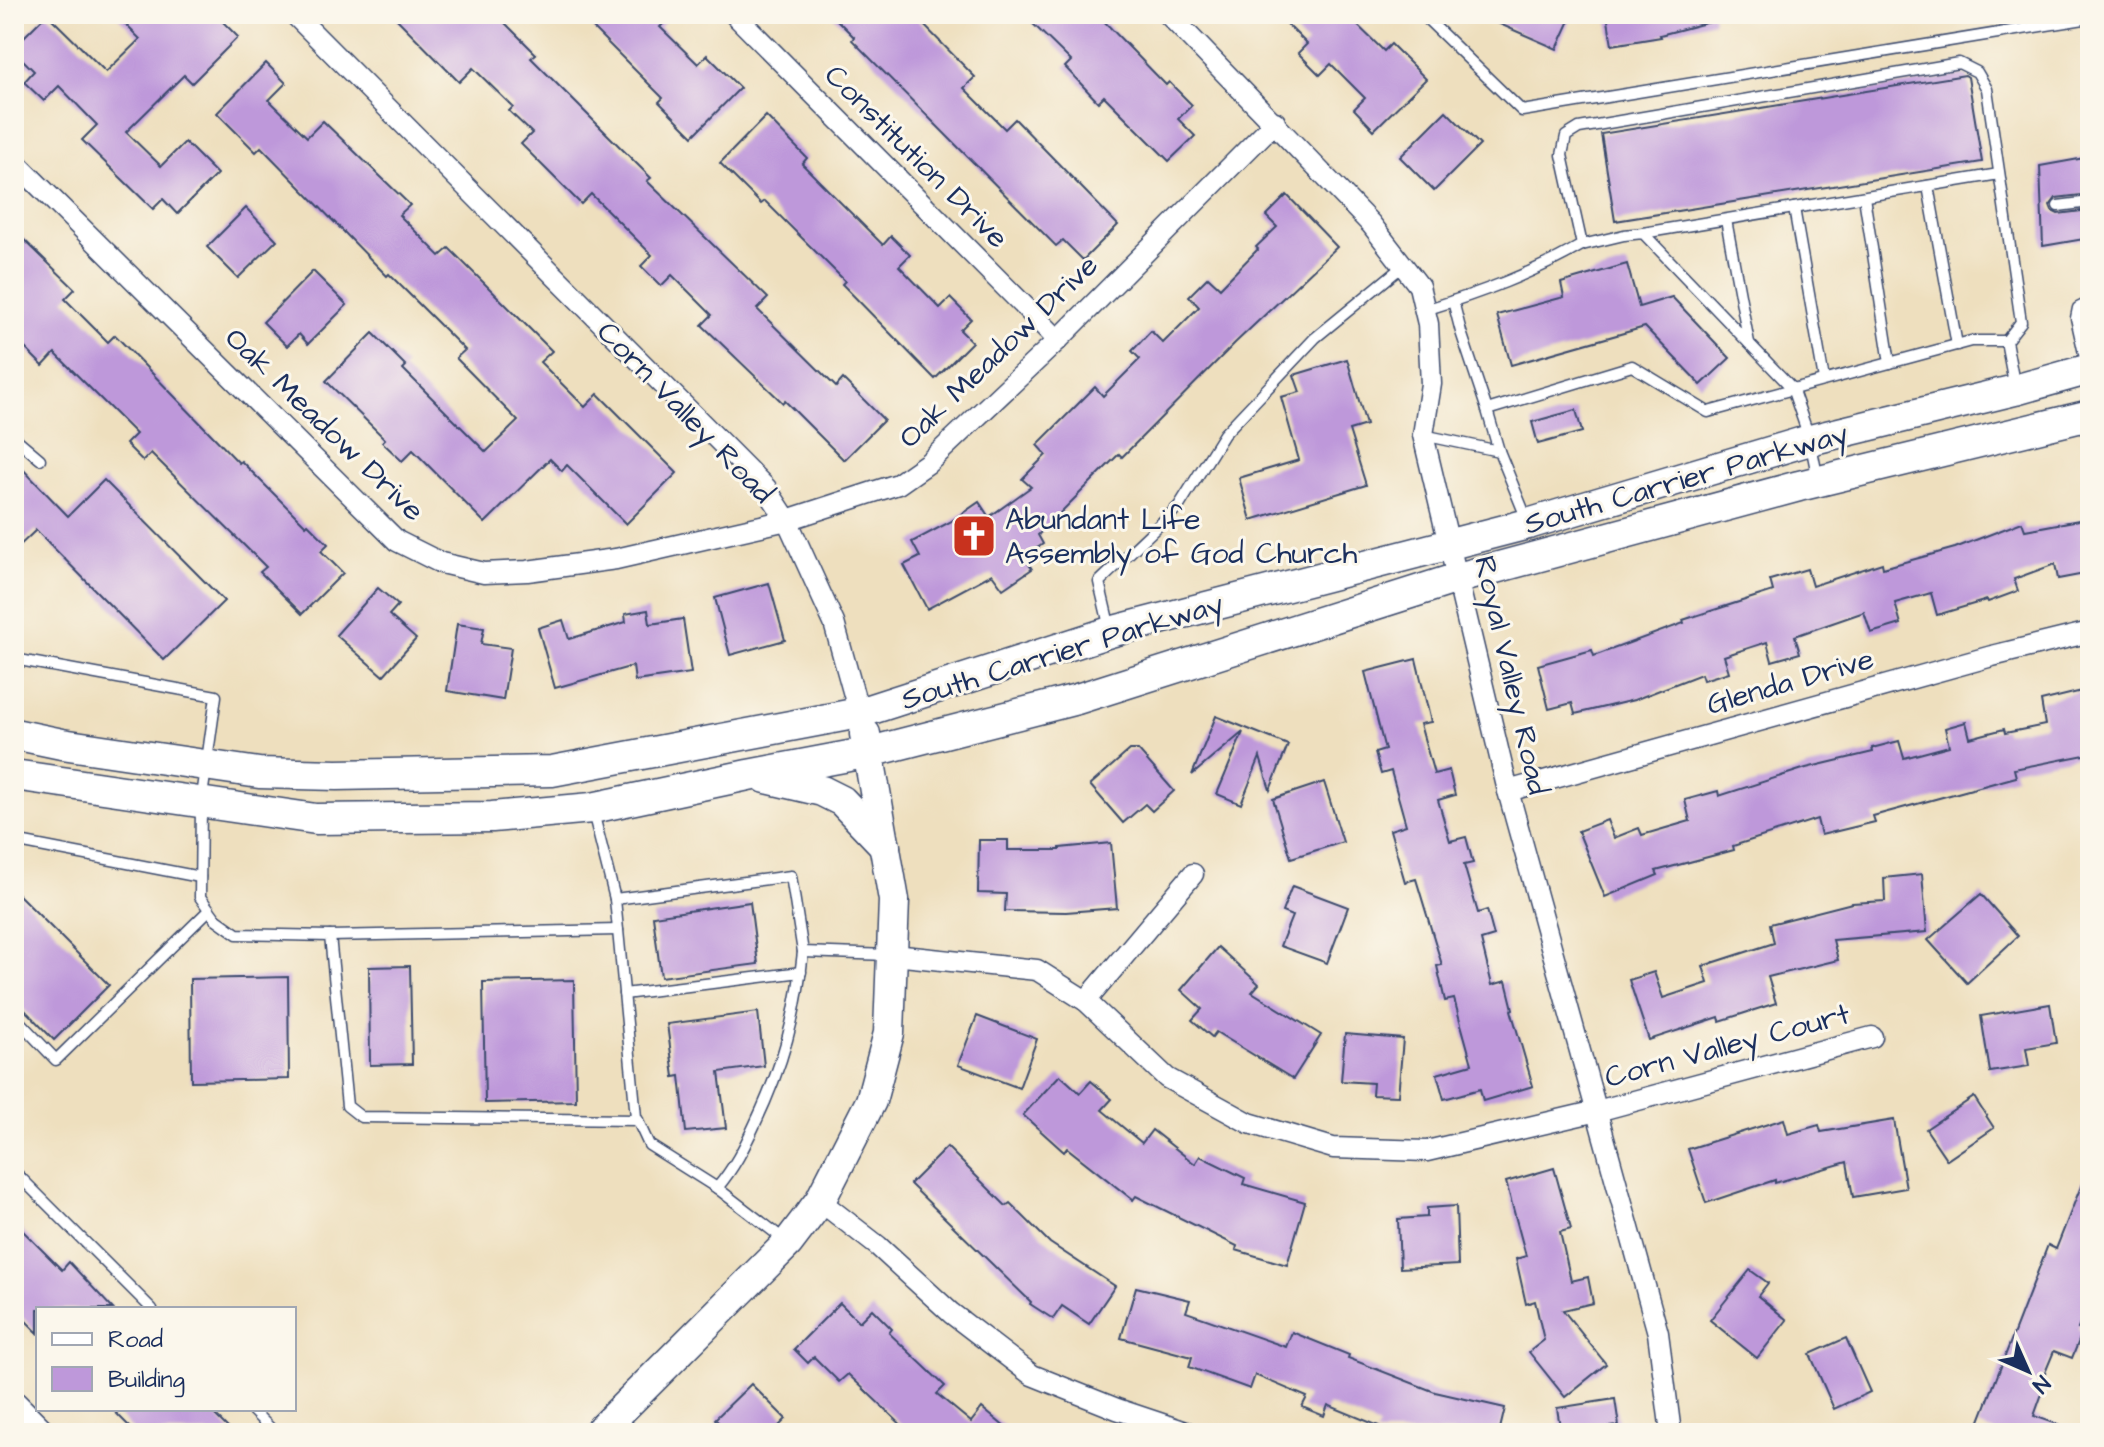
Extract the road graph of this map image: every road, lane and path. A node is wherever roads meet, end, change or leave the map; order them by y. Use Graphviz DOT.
graph roads {
  1 [pos="294,14"];
  2 [pos="734,14"];
  3 [pos="1168,14"];
  4 [pos="1422,14"];
  5 [pos="2090,18"];
  6 [pos="1275,122"];
  7 [pos="14,161"];
  8 [pos="1999,174"];
  9 [pos="1928,186"];
  10 [pos="1864,197"];
  11 [pos="2090,202"];
  12 [pos="2058,206"];
  13 [pos="1794,208"];
  14 [pos="1726,220"];
  15 [pos="1643,233"];
  16 [pos="1582,245"];
  17 [pos="1404,265"];
  18 [pos="1453,301"];
  19 [pos="2090,302"];
  20 [pos="1425,310"];
  21 [pos="1058,340"];
  22 [pos="2006,341"];
  23 [pos="1749,344"];
  24 [pos="1957,345"];
  25 [pos="1890,363"];
  26 [pos="2089,369"];
  27 [pos="1824,380"];
  28 [pos="1792,388"];
  29 [pos="2015,390"];
  30 [pos="1487,410"];
  31 [pos="2090,415"];
  32 [pos="1423,435"];
  33 [pos="14,437"];
  34 [pos="1810,440"];
  35 [pos="1499,451"];
  36 [pos="40,459"];
  37 [pos="1818,482"];
  38 [pos="787,520"];
  39 [pos="1528,524"];
  40 [pos="1450,543"];
  41 [pos="1458,578"];
  42 [pos="1110,632"];
  43 [pos="2090,632"];
  44 [pos="14,659"];
  45 [pos="859,713"];
  46 [pos="14,734"];
  47 [pos="870,752"];
  48 [pos="206,765"];
  49 [pos="14,775"];
  50 [pos="748,775"];
  51 [pos="1508,791"];
  52 [pos="201,804"];
  53 [pos="592,808"];
  54 [pos="14,841"];
  55 [pos="885,846"];
  56 [pos="1193,874"];
  57 [pos="200,877"];
  58 [pos="615,899"];
  59 [pos="209,910"];
  60 [pos="618,930"];
  61 [pos="330,936"];
  62 [pos="803,952"];
  63 [pos="894,955"];
  64 [pos="801,972"];
  65 [pos="624,994"];
  66 [pos="1086,1001"];
  67 [pos="14,1016"];
  68 [pos="1872,1037"];
  69 [pos="1597,1111"];
  70 [pos="638,1120"];
  71 [pos="14,1171"];
  72 [pos="717,1188"];
  73 [pos="820,1201"];
  74 [pos="788,1243"];
  75 [pos="150,1307"];
  76 [pos="14,1400"];
  77 [pos="253,1411"];
  78 [pos="613,1428"];
  79 [pos="47,1433"];
  80 [pos="275,1433"];
  81 [pos="1189,1433"];
  82 [pos="1671,1433"];
  1 -- 38 [label="street, Corn Valley Road"];
  2 -- 21 [label="street, Constitution Drive"];
  3 -- 6 [label="street, Royal Valley Road"];
  4 -- 5 [label="lane"];
  6 -- 17 [label="street, Royal Valley Road"];
  6 -- 21 [label="street, Oak Meadow Drive"];
  7 -- 38 [label="street, Oak Meadow Drive"];
  8 -- 9 [label="lane"];
  8 -- 16 [label="lane"];
  8 -- 22 [label="lane"];
  9 -- 10 [label="lane"];
  9 -- 24 [label="lane"];
  10 -- 13 [label="lane"];
  10 -- 25 [label="lane"];
  11 -- 12 [label="lane"];
  13 -- 14 [label="lane"];
  13 -- 27 [label="lane"];
  14 -- 15 [label="lane"];
  14 -- 23 [label="lane"];
  15 -- 16 [label="lane"];
  15 -- 23 [label="lane"];
  16 -- 18 [label="lane"];
  17 -- 20 [label="street, Royal Valley Road"];
  17 -- 42 [label="lane"];
  18 -- 20 [label="lane"];
  18 -- 30 [label="lane"];
  19 -- 26 [label="lane"];
  20 -- 32 [label="street, Royal Valley Road"];
  21 -- 38 [label="street, Oak Meadow Drive"];
  22 -- 24 [label="lane"];
  22 -- 29 [label="lane"];
  23 -- 28 [label="lane"];
  24 -- 25 [label="lane"];
  25 -- 27 [label="lane"];
  26 -- 29 [label="main road, South Carrier Parkway"];
  27 -- 28 [label="lane"];
  28 -- 30 [label="lane"];
  28 -- 34 [label="lane"];
  29 -- 34 [label="main road, South Carrier Parkway"];
  30 -- 35 [label="lane"];
  31 -- 37 [label="main road, South Carrier Parkway"];
  32 -- 35 [label="lane"];
  32 -- 40 [label="street, Royal Valley Road"];
  33 -- 36 [label="lane"];
  34 -- 37 [label="lane"];
  34 -- 39 [label="main road, South Carrier Parkway"];
  35 -- 39 [label="lane"];
  37 -- 41 [label="main road, South Carrier Parkway"];
  38 -- 45 [label="street, Corn Valley Road"];
  39 -- 40 [label="main road, South Carrier Parkway"];
  40 -- 41 [label="street, Royal Valley Road"];
  40 -- 42 [label="main road, South Carrier Parkway"];
  41 -- 47 [label="main road, South Carrier Parkway"];
  41 -- 51 [label="street, Royal Valley Road"];
  42 -- 45 [label="main road, South Carrier Parkway"];
  43 -- 51 [label="street, Glenda Drive"];
  44 -- 48 [label="lane"];
  45 -- 47 [label="main road, Corn Valley Road"];
  45 -- 48 [label="main road, South Carrier Parkway"];
  46 -- 48 [label="main road, South Carrier Parkway"];
  47 -- 50 [label="main road, South Carrier Parkway"];
  47 -- 55 [label="main road, Corn Valley Road"];
  48 -- 52 [label="lane"];
  49 -- 52 [label="main road, South Carrier Parkway"];
  50 -- 53 [label="main road, South Carrier Parkway"];
  50 -- 55 [label="main road"];
  51 -- 69 [label="street, Royal Valley Road"];
  52 -- 53 [label="main road, South Carrier Parkway"];
  52 -- 57 [label="lane"];
  53 -- 58 [label="lane"];
  54 -- 57 [label="lane"];
  55 -- 63 [label="main road, Corn Valley Road"];
  56 -- 66 [label="street"];
  57 -- 59 [label="lane"];
  58 -- 60 [label="lane"];
  58 -- 62 [label="lane"];
  59 -- 61 [label="lane"];
  59 -- 67 [label="lane"];
  60 -- 61 [label="lane"];
  60 -- 65 [label="lane"];
  61 -- 70 [label="lane"];
  62 -- 63 [label="lane"];
  62 -- 64 [label="lane"];
  63 -- 66 [label="street, Corn Valley Court"];
  63 -- 73 [label="main road, Corn Valley Road"];
  64 -- 65 [label="lane"];
  64 -- 72 [label="lane"];
  65 -- 70 [label="lane"];
  66 -- 69 [label="street, Corn Valley Court"];
  68 -- 69 [label="street, Corn Valley Court"];
  69 -- 82 [label="street, Royal Valley Road"];
  70 -- 72 [label="lane"];
  71 -- 75 [label="lane"];
  72 -- 74 [label="lane"];
  73 -- 74 [label="main road, Corn Valley Road"];
  73 -- 81 [label="street"];
  74 -- 78 [label="main road, Corn Valley Road"];
  76 -- 79 [label="street"];
  77 -- 80 [label="lane"];
}
